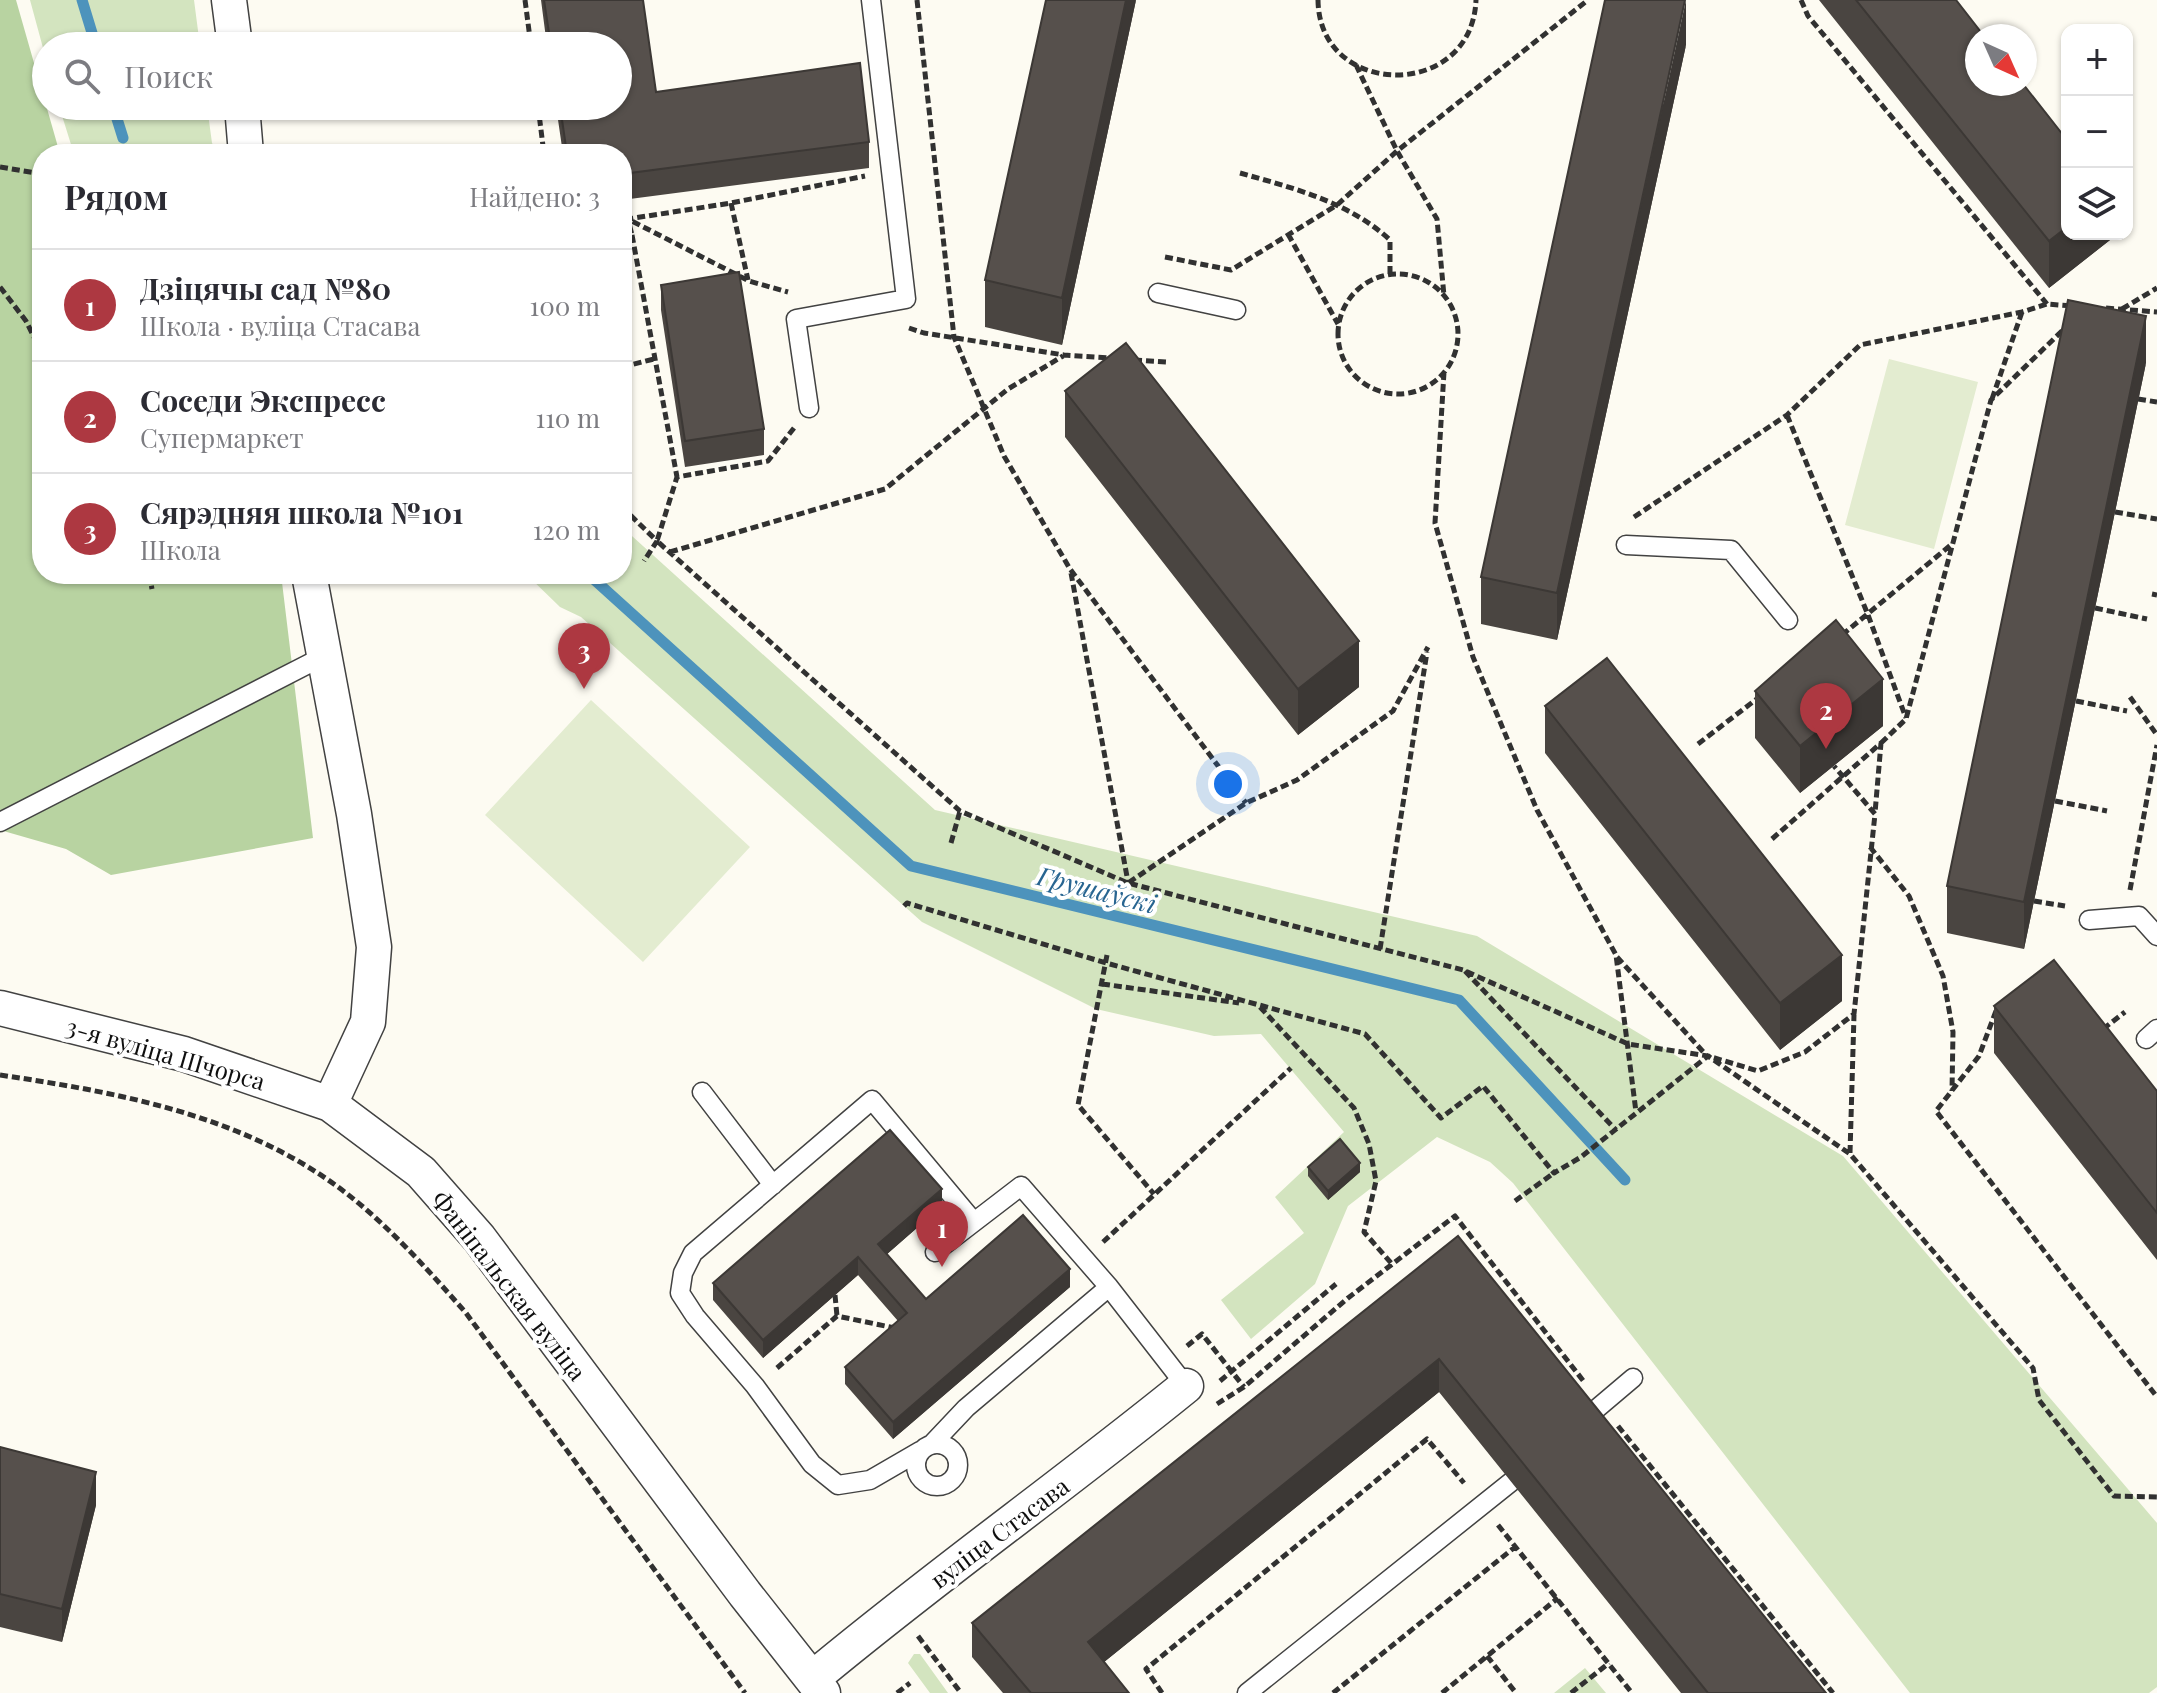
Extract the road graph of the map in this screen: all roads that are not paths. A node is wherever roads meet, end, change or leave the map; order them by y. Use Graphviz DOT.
graph roads {
  1 [pos="229,0"];
  2 [pos="871,0"];
  3 [pos="233,32"];
  4 [pos="248,120"];
  5 [pos="257,144"];
  6 [pos="1158,293"];
  7 [pos="1236,310"];
  8 [pos="809,408"];
  9 [pos="1626,545"];
  10 [pos="311,584"];
  11 [pos="1788,620"];
  12 [pos="324,656"];
  13 [pos="0,822"];
  14 [pos="2089,920"];
  15 [pos="2157,936"];
  16 [pos="0,1008"];
  17 [pos="702,1092"];
  18 [pos="330,1104"];
  19 [pos="773,1185"];
  20 [pos="974,1222"];
  21 [pos="935,1252"];
  22 [pos="1109,1287"];
  23 [pos="1633,1378"];
  24 [pos="1186,1386"];
  25 [pos="966,1408"];
  26 [pos="1581,1422"];
  27 [pos="926,1448"];
  28 [pos="956,1456"];
  29 [pos="870,1480"];
  30 [pos="1511,1482"];
  31 [pos="924,1483"];
  32 [pos="818,1686"];
  33 [pos="1247,1693"];
  1 -- 3 [label="street"];
  2 -- 8 [label="lane"];
  4 -- 5 [label="street"];
  6 -- 7 [label="lane"];
  9 -- 11 [label="lane"];
  10 -- 12 [label="street"];
  12 -- 13 [label="lane"];
  12 -- 18 [label="street"];
  14 -- 15 [label="lane"];
  16 -- 18 [label="street, 3-я вуліца Шчорса"];
  17 -- 19 [label="lane"];
  18 -- 32 [label="street, Фаніпальская вуліца"];
  19 -- 20 [label="lane"];
  19 -- 29 [label="lane"];
  20 -- 21 [label="lane"];
  20 -- 22 [label="lane"];
  22 -- 24 [label="lane"];
  22 -- 25 [label="lane"];
  23 -- 26 [label="lane"];
  24 -- 32 [label="street, вуліца Стасава"];
  25 -- 27 [label="lane"];
  25 -- 28 [label="lane"];
  27 -- 28 [label="lane"];
  27 -- 29 [label="lane"];
  27 -- 31 [label="lane"];
  28 -- 31 [label="lane"];
  29 -- 31 [label="lane"];
  30 -- 33 [label="lane"];
}
